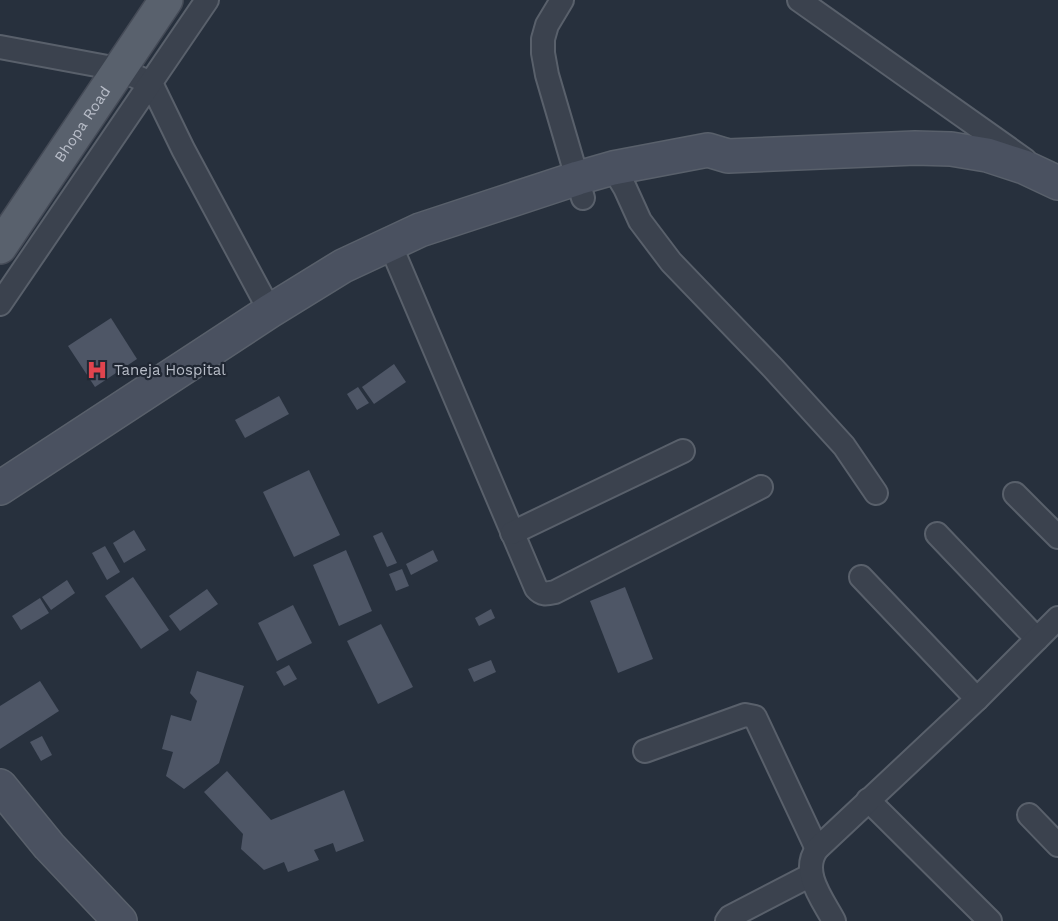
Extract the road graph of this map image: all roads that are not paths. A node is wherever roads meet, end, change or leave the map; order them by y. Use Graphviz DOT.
graph roads {
  1 [pos="166,0"];
  2 [pos="207,0"];
  3 [pos="562,0"];
  4 [pos="799,0"];
  5 [pos="0,46"];
  6 [pos="118,69"];
  7 [pos="151,83"];
  8 [pos="619,178"];
  9 [pos="1058,183"];
  10 [pos="580,188"];
  11 [pos="0,247"];
  12 [pos="393,253"];
  13 [pos="0,304"];
  14 [pos="270,311"];
  15 [pos="683,451"];
  16 [pos="761,487"];
  17 [pos="0,488"];
  18 [pos="876,493"];
  19 [pos="1015,494"];
  20 [pos="0,509"];
  21 [pos="512,533"];
  22 [pos="937,534"];
  23 [pos="1058,537"];
  24 [pos="861,577"];
  25 [pos="1050,632"];
  26 [pos="977,699"];
  27 [pos="645,751"];
  28 [pos="0,786"];
  29 [pos="868,800"];
  30 [pos="1029,815"];
  31 [pos="1058,845"];
  32 [pos="817,849"];
  33 [pos="811,875"];
  34 [pos="120,921"];
  35 [pos="727,921"];
  36 [pos="834,921"];
  37 [pos="990,921"];
  1 -- 6 [label="main road, Bhopa Road"];
  2 -- 7 [label="street"];
  3 -- 10 [label="street"];
  4 -- 9 [label="street"];
  5 -- 6 [label="street"];
  6 -- 7 [label="street"];
  6 -- 11 [label="main road, Bhopa Road"];
  7 -- 13 [label="street"];
  7 -- 14 [label="street"];
  8 -- 9 [label="main road"];
  8 -- 10 [label="main road"];
  8 -- 18 [label="street"];
  10 -- 12 [label="main road"];
  12 -- 14 [label="main road"];
  12 -- 20 [label="main road"];
  12 -- 21 [label="street"];
  14 -- 17 [label="main road"];
  15 -- 21 [label="street"];
  16 -- 21 [label="street"];
  19 -- 23 [label="street"];
  22 -- 25 [label="street"];
  24 -- 26 [label="street"];
  25 -- 26 [label="street"];
  26 -- 29 [label="street"];
  27 -- 32 [label="street"];
  28 -- 34 [label="main road"];
  29 -- 32 [label="street"];
  29 -- 37 [label="street"];
  30 -- 31 [label="street"];
  32 -- 33 [label="street"];
  33 -- 35 [label="street"];
  33 -- 36 [label="street"];
}
